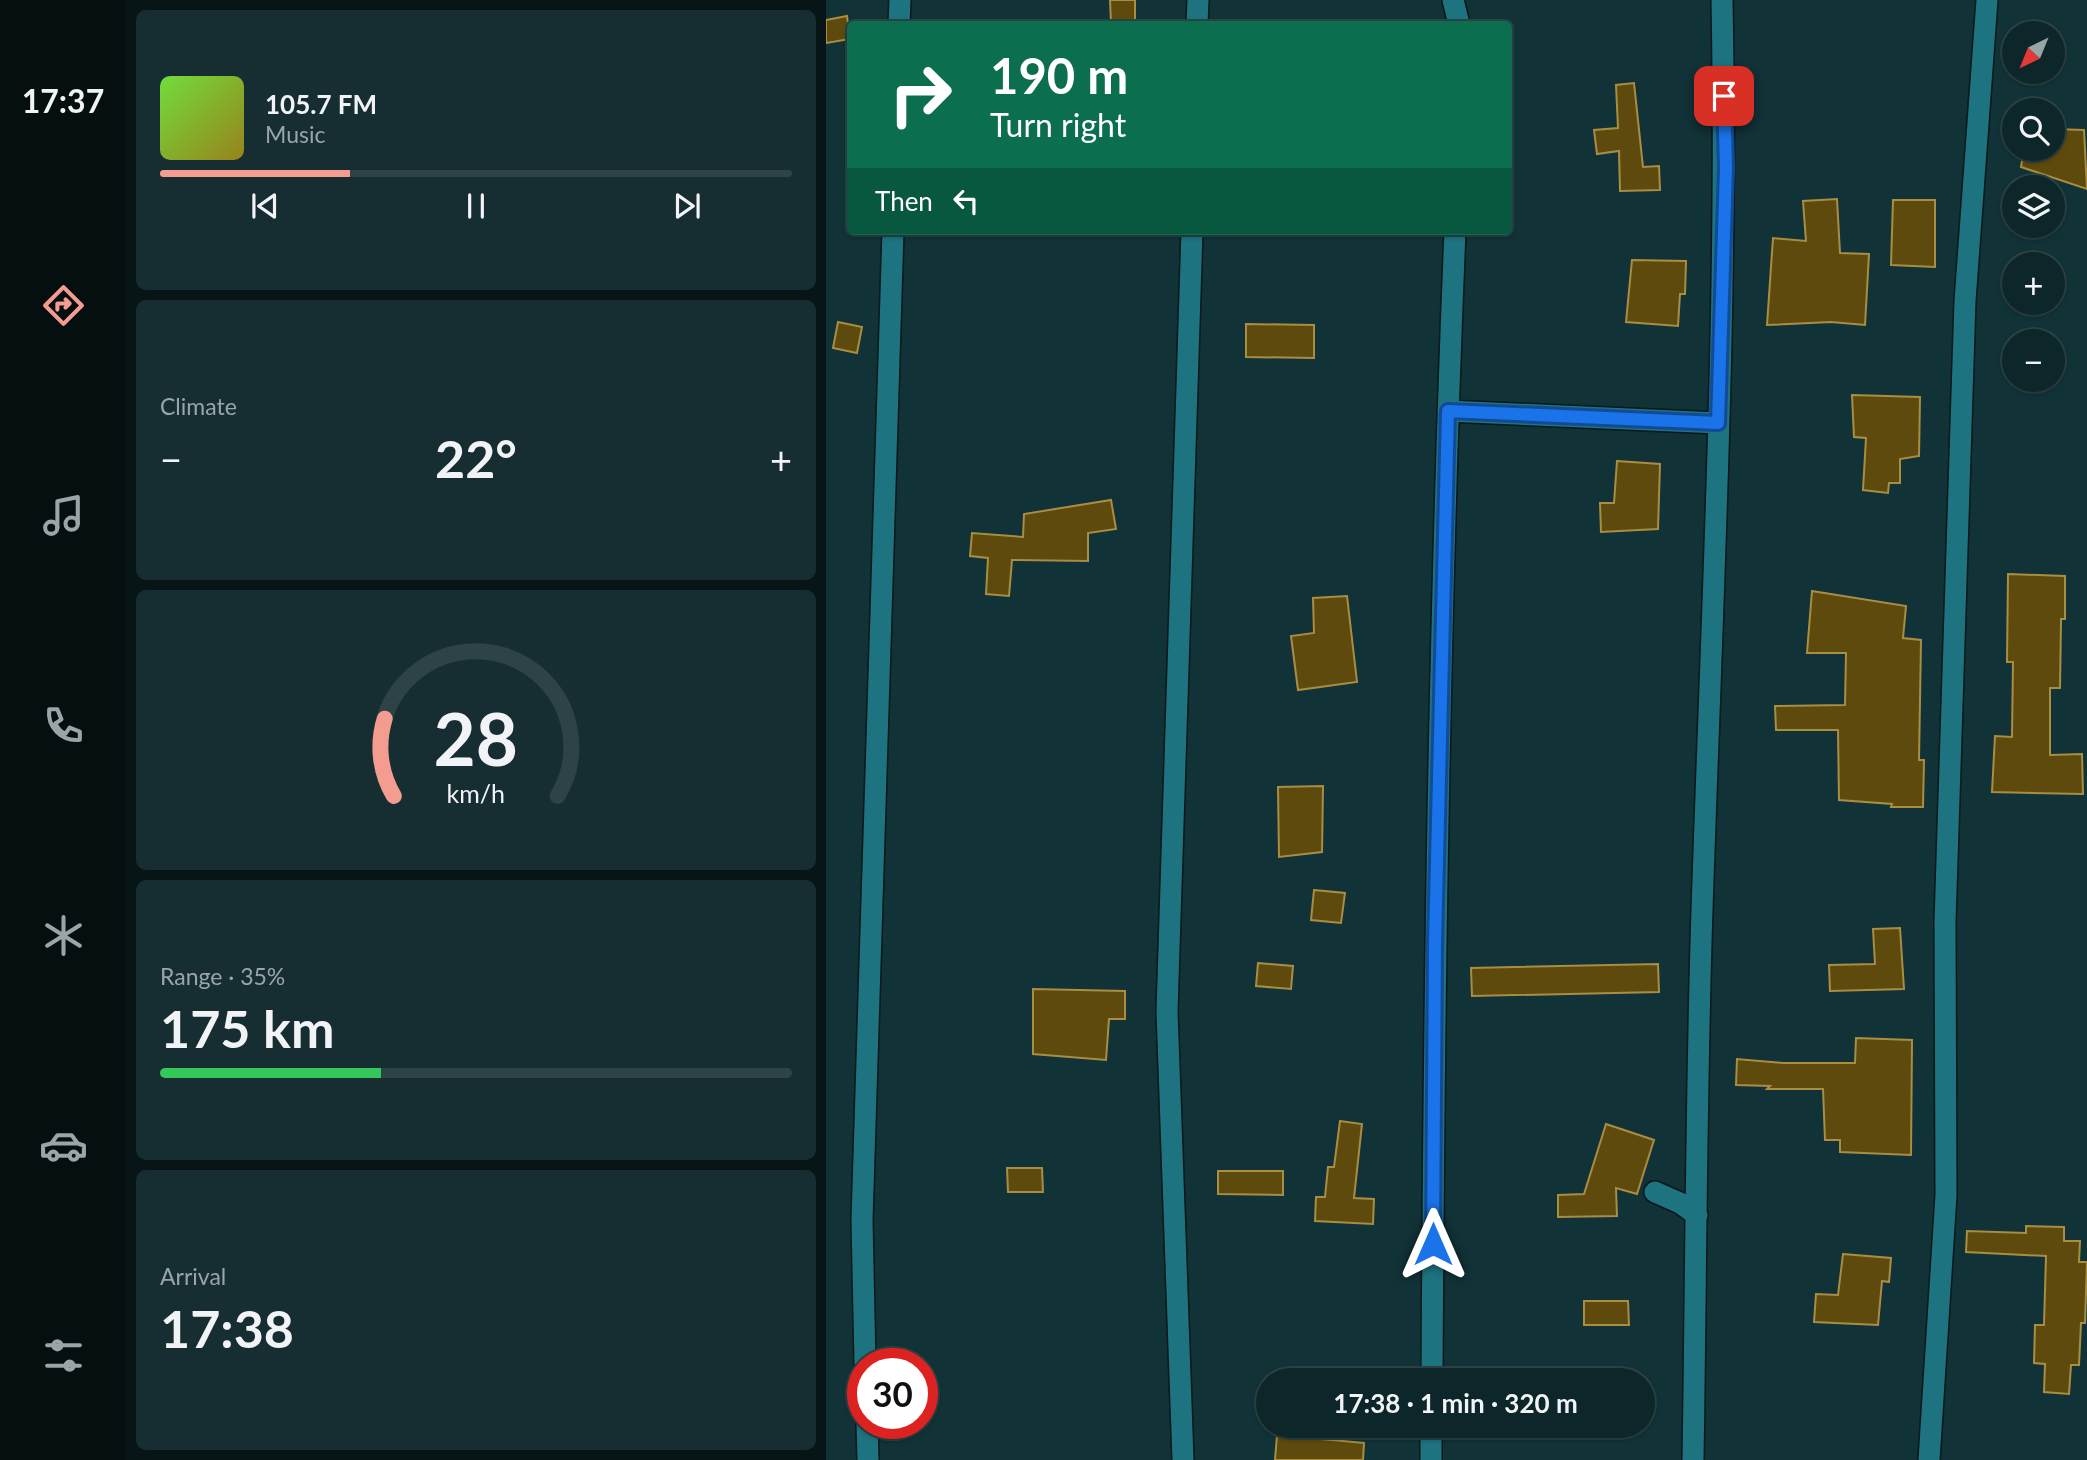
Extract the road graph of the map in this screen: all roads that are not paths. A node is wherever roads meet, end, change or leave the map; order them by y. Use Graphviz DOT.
graph roads {
  1 [pos="900,0"];
  2 [pos="1198,0"];
  3 [pos="1453,0"];
  4 [pos="1722,0"];
  5 [pos="1987,0"];
  6 [pos="899,21"];
  7 [pos="1197,21"];
  8 [pos="1458,21"];
  9 [pos="892,235"];
  10 [pos="1192,235"];
  11 [pos="1455,235"];
  12 [pos="1448,411"];
  13 [pos="1718,423"];
  14 [pos="1655,1192"];
  15 [pos="1697,1215"];
  16 [pos="865,1348"];
  17 [pos="1432,1368"];
  18 [pos="1431,1438"];
  19 [pos="867,1439"];
  20 [pos="867,1460"];
  21 [pos="1183,1460"];
  22 [pos="1431,1460"];
  23 [pos="1693,1460"];
  24 [pos="1930,1460"];
  1 -- 6 [label="street"];
  2 -- 7 [label="street"];
  3 -- 8 [label="street"];
  4 -- 13 [label="street"];
  5 -- 24 [label="street"];
  9 -- 16 [label="street"];
  10 -- 21 [label="street"];
  11 -- 12 [label="street"];
  12 -- 13 [label="street"];
  12 -- 17 [label="street"];
  13 -- 15 [label="street"];
  14 -- 15 [label="street"];
  15 -- 23 [label="street"];
  18 -- 22 [label="street"];
  19 -- 20 [label="street"];
}
